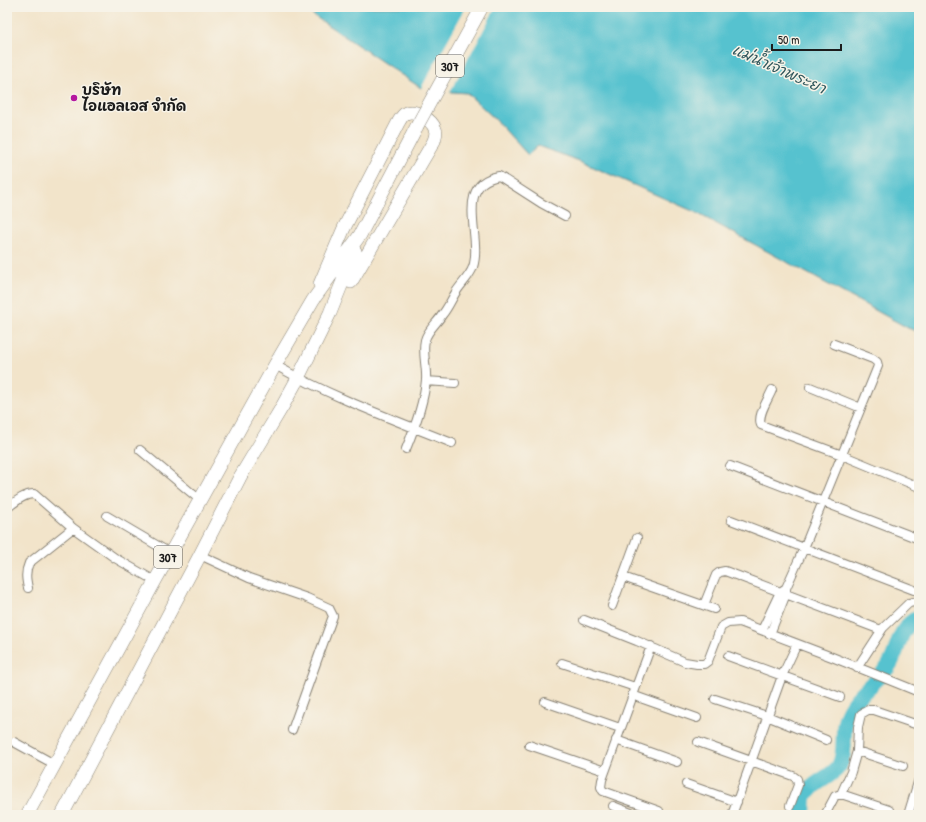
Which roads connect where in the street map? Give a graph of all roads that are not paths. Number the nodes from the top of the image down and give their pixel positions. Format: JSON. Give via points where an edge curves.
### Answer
{"nodes":[{"id":1,"x":482,"y":7,"type":"edge"},
{"id":2,"x":565,"y":216,"type":"dead end"},
{"id":3,"x":360,"y":235,"type":"junction"},
{"id":4,"x":313,"y":300,"type":"junction"},
{"id":5,"x":330,"y":313,"type":"junction"},
{"id":6,"x":834,"y":344,"type":"dead end"},
{"id":7,"x":275,"y":365,"type":"junction"},
{"id":8,"x":298,"y":378,"type":"junction"},
{"id":9,"x":426,"y":381,"type":"junction"},
{"id":10,"x":455,"y":383,"type":"dead end"},
{"id":11,"x":810,"y":387,"type":"dead end"},
{"id":12,"x":772,"y":390,"type":"dead end"},
{"id":13,"x":861,"y":408,"type":"junction"},
{"id":14,"x":414,"y":428,"type":"junction"},
{"id":15,"x":452,"y":443,"type":"dead end"},
{"id":16,"x":406,"y":449,"type":"dead end"},
{"id":17,"x":140,"y":450,"type":"dead end"},
{"id":18,"x":842,"y":455,"type":"junction"},
{"id":19,"x":730,"y":466,"type":"dead end"},
{"id":20,"x":919,"y":487,"type":"edge"},
{"id":21,"x":200,"y":500,"type":"junction"},
{"id":22,"x":823,"y":501,"type":"junction"},
{"id":23,"x":7,"y":508,"type":"edge"},
{"id":24,"x":107,"y":516,"type":"dead end"},
{"id":25,"x":731,"y":520,"type":"dead end"},
{"id":26,"x":73,"y":528,"type":"junction"},
{"id":27,"x":637,"y":538,"type":"dead end"},
{"id":28,"x":919,"y":539,"type":"edge"},
{"id":29,"x":804,"y":548,"type":"junction"},
{"id":30,"x":170,"y":553,"type":"junction"},
{"id":31,"x":200,"y":555,"type":"junction"},
{"id":32,"x":624,"y":577,"type":"junction"},
{"id":33,"x":155,"y":581,"type":"junction"},
{"id":34,"x":28,"y":588,"type":"dead end"},
{"id":35,"x":914,"y":590,"type":"dead end"},
{"id":36,"x":784,"y":592,"type":"junction"},
{"id":37,"x":919,"y":601,"type":"edge"},
{"id":38,"x":704,"y":605,"type":"junction"},
{"id":39,"x":612,"y":606,"type":"dead end"},
{"id":40,"x":714,"y":609,"type":"dead end"},
{"id":41,"x":584,"y":620,"type":"dead end"},
{"id":42,"x":762,"y":630,"type":"junction"},
{"id":43,"x":881,"y":630,"type":"junction"},
{"id":44,"x":770,"y":634,"type":"junction"},
{"id":45,"x":797,"y":644,"type":"junction"},
{"id":46,"x":651,"y":646,"type":"junction"},
{"id":47,"x":728,"y":656,"type":"dead end"},
{"id":48,"x":562,"y":663,"type":"dead end"},
{"id":49,"x":859,"y":669,"type":"junction"},
{"id":50,"x":782,"y":676,"type":"junction"},
{"id":51,"x":635,"y":687,"type":"junction"},
{"id":52,"x":919,"y":692,"type":"edge"},
{"id":53,"x":632,"y":695,"type":"junction"},
{"id":54,"x":840,"y":698,"type":"dead end"},
{"id":55,"x":715,"y":699,"type":"dead end"},
{"id":56,"x":544,"y":702,"type":"dead end"},
{"id":57,"x":767,"y":716,"type":"junction"},
{"id":58,"x":697,"y":718,"type":"dead end"},
{"id":59,"x":915,"y":724,"type":"dead end"},
{"id":60,"x":620,"y":728,"type":"junction"},
{"id":61,"x":292,"y":730,"type":"dead end"},
{"id":62,"x":616,"y":740,"type":"junction"},
{"id":63,"x":826,"y":740,"type":"dead end"},
{"id":64,"x":14,"y":742,"type":"dead end"},
{"id":65,"x":698,"y":742,"type":"dead end"},
{"id":66,"x":529,"y":745,"type":"dead end"},
{"id":67,"x":857,"y":751,"type":"junction"},
{"id":68,"x":752,"y":760,"type":"junction"},
{"id":69,"x":677,"y":762,"type":"dead end"},
{"id":70,"x":54,"y":764,"type":"junction"},
{"id":71,"x":903,"y":766,"type":"dead end"},
{"id":72,"x":605,"y":771,"type":"junction"},
{"id":73,"x":919,"y":779,"type":"edge"},
{"id":74,"x":686,"y":784,"type":"dead end"},
{"id":75,"x":841,"y":794,"type":"junction"},
{"id":76,"x":736,"y":802,"type":"junction"},
{"id":77,"x":613,"y":806,"type":"dead end"},
{"id":78,"x":790,"y":806,"type":"dead end"},
{"id":79,"x":889,"y":810,"type":"dead end"},
{"id":80,"x":659,"y":811,"type":"dead end"},
{"id":81,"x":27,"y":815,"type":"edge"},
{"id":82,"x":62,"y":815,"type":"edge"},
{"id":83,"x":636,"y":815,"type":"edge"},
{"id":84,"x":732,"y":815,"type":"edge"},
{"id":85,"x":825,"y":815,"type":"edge"},
{"id":86,"x":908,"y":815,"type":"edge"}],
"edges":[{"from":1,"to":3,"type":"main road","number":"307","bridge":true},
{"from":2,"to":9,"type":"street","via":[[499,176],[481,183],[474,196],[472,215],[475,258],[473,268],[425,340]]},
{"from":3,"to":4,"type":"main road","number":"307"},
{"from":3,"to":5,"type":"main road","number":"307"},
{"from":4,"to":5,"type":"main road","via":[[344,228],[398,123],[407,113],[418,113],[436,130],[434,141]]},
{"from":4,"to":7,"type":"main road","number":"307"},
{"from":5,"to":8,"type":"main road","number":"307"},
{"from":6,"to":13,"type":"street","via":[[877,362],[878,366]]},
{"from":7,"to":8,"type":"street"},
{"from":7,"to":21,"type":"main road","number":"307"},
{"from":8,"to":14,"type":"street"},
{"from":8,"to":31,"type":"main road","number":"307","via":[[240,477]]},
{"from":9,"to":10,"type":"street"},
{"from":9,"to":14,"type":"street"},
{"from":11,"to":13,"type":"street"},
{"from":12,"to":18,"type":"street","via":[[760,416],[761,425]]},
{"from":13,"to":18,"type":"street"},
{"from":14,"to":15,"type":"street"},
{"from":14,"to":16,"type":"street"},
{"from":17,"to":21,"type":"street"},
{"from":18,"to":20,"type":"street"},
{"from":18,"to":22,"type":"street"},
{"from":19,"to":22,"type":"street"},
{"from":21,"to":30,"type":"main road","number":"307"},
{"from":22,"to":28,"type":"street"},
{"from":22,"to":29,"type":"street"},
{"from":23,"to":26,"type":"street","via":[[25,496],[34,494]]},
{"from":24,"to":30,"type":"street"},
{"from":25,"to":29,"type":"street"},
{"from":26,"to":33,"type":"street","via":[[115,558]]},
{"from":26,"to":34,"type":"street","via":[[29,563],[26,569]]},
{"from":27,"to":32,"type":"street"},
{"from":29,"to":35,"type":"street"},
{"from":29,"to":36,"type":"street"},
{"from":30,"to":33,"type":"main road","number":"307"},
{"from":31,"to":61,"type":"street","via":[[249,578],[307,598],[329,608],[332,612],[333,616]]},
{"from":31,"to":82,"type":"main road","number":"307"},
{"from":32,"to":38,"type":"street"},
{"from":32,"to":39,"type":"street"},
{"from":33,"to":70,"type":"main road","number":"307"},
{"from":36,"to":38,"type":"street","via":[[725,571],[716,576]]},
{"from":36,"to":42,"type":"street"},
{"from":36,"to":43,"type":"street"},
{"from":36,"to":44,"type":"street"},
{"from":37,"to":43,"type":"street","via":[[909,603]]},
{"from":38,"to":40,"type":"street"},
{"from":41,"to":46,"type":"street"},
{"from":42,"to":44,"type":"street"},
{"from":42,"to":46,"type":"street","via":[[740,622],[728,623],[721,627],[711,656],[704,664],[685,662]]},
{"from":43,"to":49,"type":"street"},
{"from":44,"to":45,"type":"street"},
{"from":45,"to":49,"type":"street"},
{"from":45,"to":50,"type":"street"},
{"from":46,"to":51,"type":"street"},
{"from":47,"to":50,"type":"street"},
{"from":48,"to":51,"type":"street"},
{"from":49,"to":52,"type":"street"},
{"from":50,"to":54,"type":"street"},
{"from":50,"to":57,"type":"street"},
{"from":51,"to":53,"type":"street"},
{"from":53,"to":58,"type":"street"},
{"from":53,"to":60,"type":"street"},
{"from":55,"to":57,"type":"street"},
{"from":56,"to":60,"type":"street"},
{"from":57,"to":63,"type":"street"},
{"from":57,"to":68,"type":"street"},
{"from":59,"to":67,"type":"street","via":[[868,710],[861,714]]},
{"from":60,"to":62,"type":"street"},
{"from":62,"to":69,"type":"street"},
{"from":62,"to":72,"type":"street"},
{"from":64,"to":70,"type":"street"},
{"from":65,"to":68,"type":"street"},
{"from":66,"to":72,"type":"street"},
{"from":67,"to":71,"type":"street"},
{"from":67,"to":75,"type":"street"},
{"from":68,"to":76,"type":"street"},
{"from":68,"to":78,"type":"street","via":[[797,779],[798,784]]},
{"from":70,"to":81,"type":"main road","number":"307"},
{"from":72,"to":80,"type":"street","via":[[601,787],[604,791]]},
{"from":73,"to":86,"type":"street"},
{"from":74,"to":76,"type":"street"},
{"from":75,"to":79,"type":"street"},
{"from":75,"to":85,"type":"street","via":[[835,796]]},
{"from":76,"to":84,"type":"street"},
{"from":77,"to":83,"type":"street"}]}
